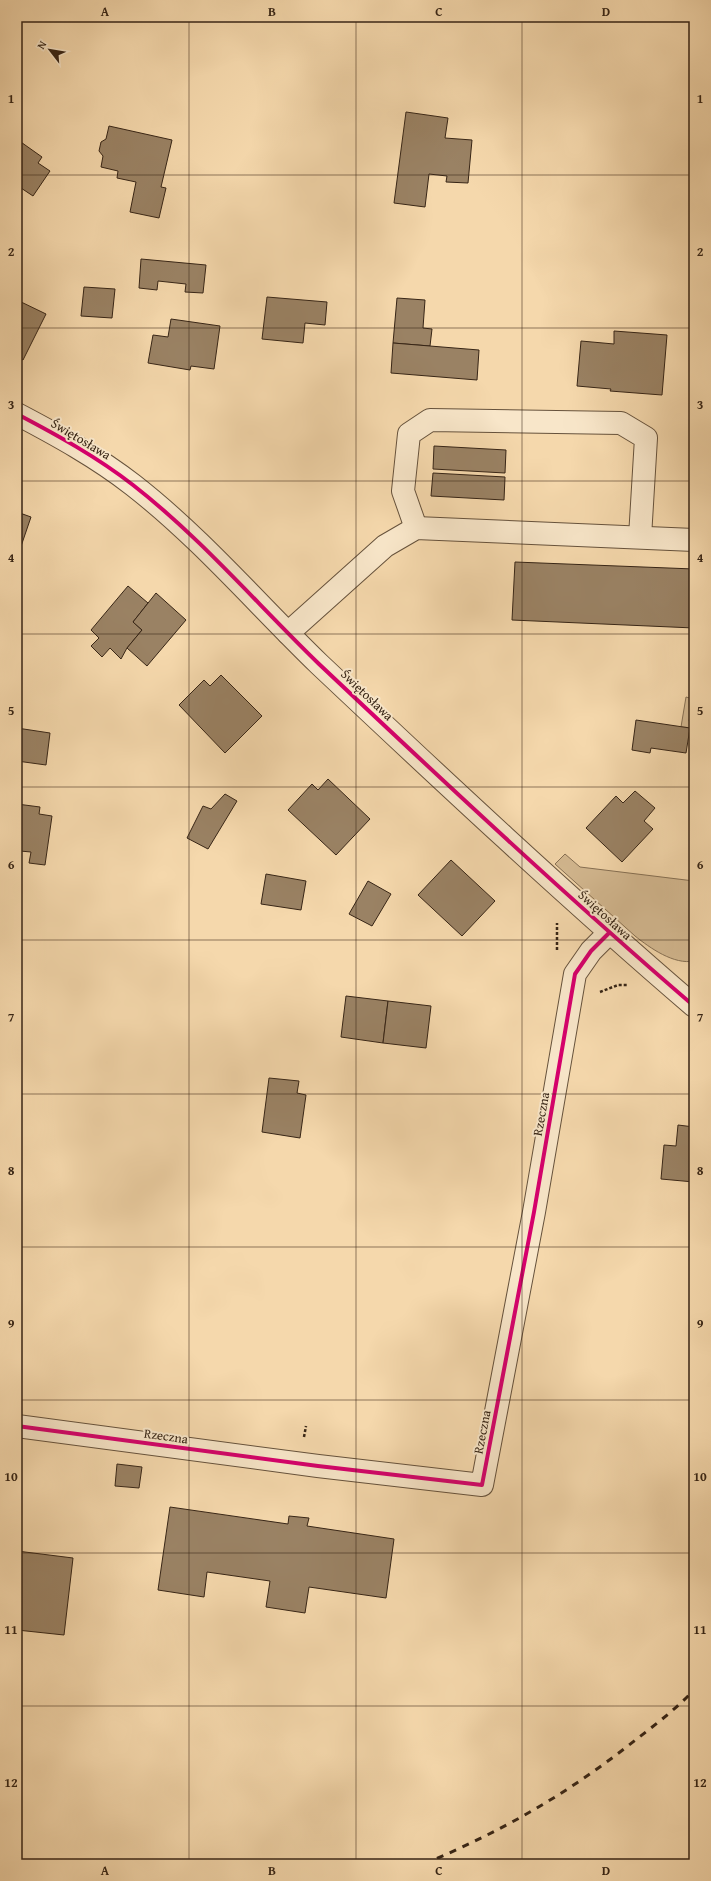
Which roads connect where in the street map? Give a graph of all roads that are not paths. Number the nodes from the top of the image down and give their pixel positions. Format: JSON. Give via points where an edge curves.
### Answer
{"nodes":[{"id":1,"x":17,"y":414,"type":"edge"},
{"id":2,"x":416,"y":528,"type":"junction"},
{"id":3,"x":640,"y":537,"type":"junction"},
{"id":4,"x":694,"y":540,"type":"edge"},
{"id":5,"x":288,"y":633,"type":"junction"},
{"id":6,"x":609,"y":932,"type":"junction"},
{"id":7,"x":694,"y":1005,"type":"edge"},
{"id":8,"x":17,"y":1426,"type":"edge"}],
"edges":[{"from":1,"to":5,"type":"street","name":"Świętosława","via":[[84,451],[133,485],[200,543]]},
{"from":2,"to":3,"type":"street"},
{"from":2,"to":3,"type":"street","via":[[403,491],[408,434],[430,420],[621,424],[646,438]]},
{"from":2,"to":5,"type":"street","via":[[385,546]]},
{"from":3,"to":4,"type":"street"},
{"from":5,"to":6,"type":"street","name":"Świętosława","via":[[415,755]]},
{"from":6,"to":7,"type":"street","name":"Świętosława"},
{"from":6,"to":8,"type":"street","name":"Rzeczna","via":[[591,951],[575,974],[534,1212],[482,1485]]}]}
